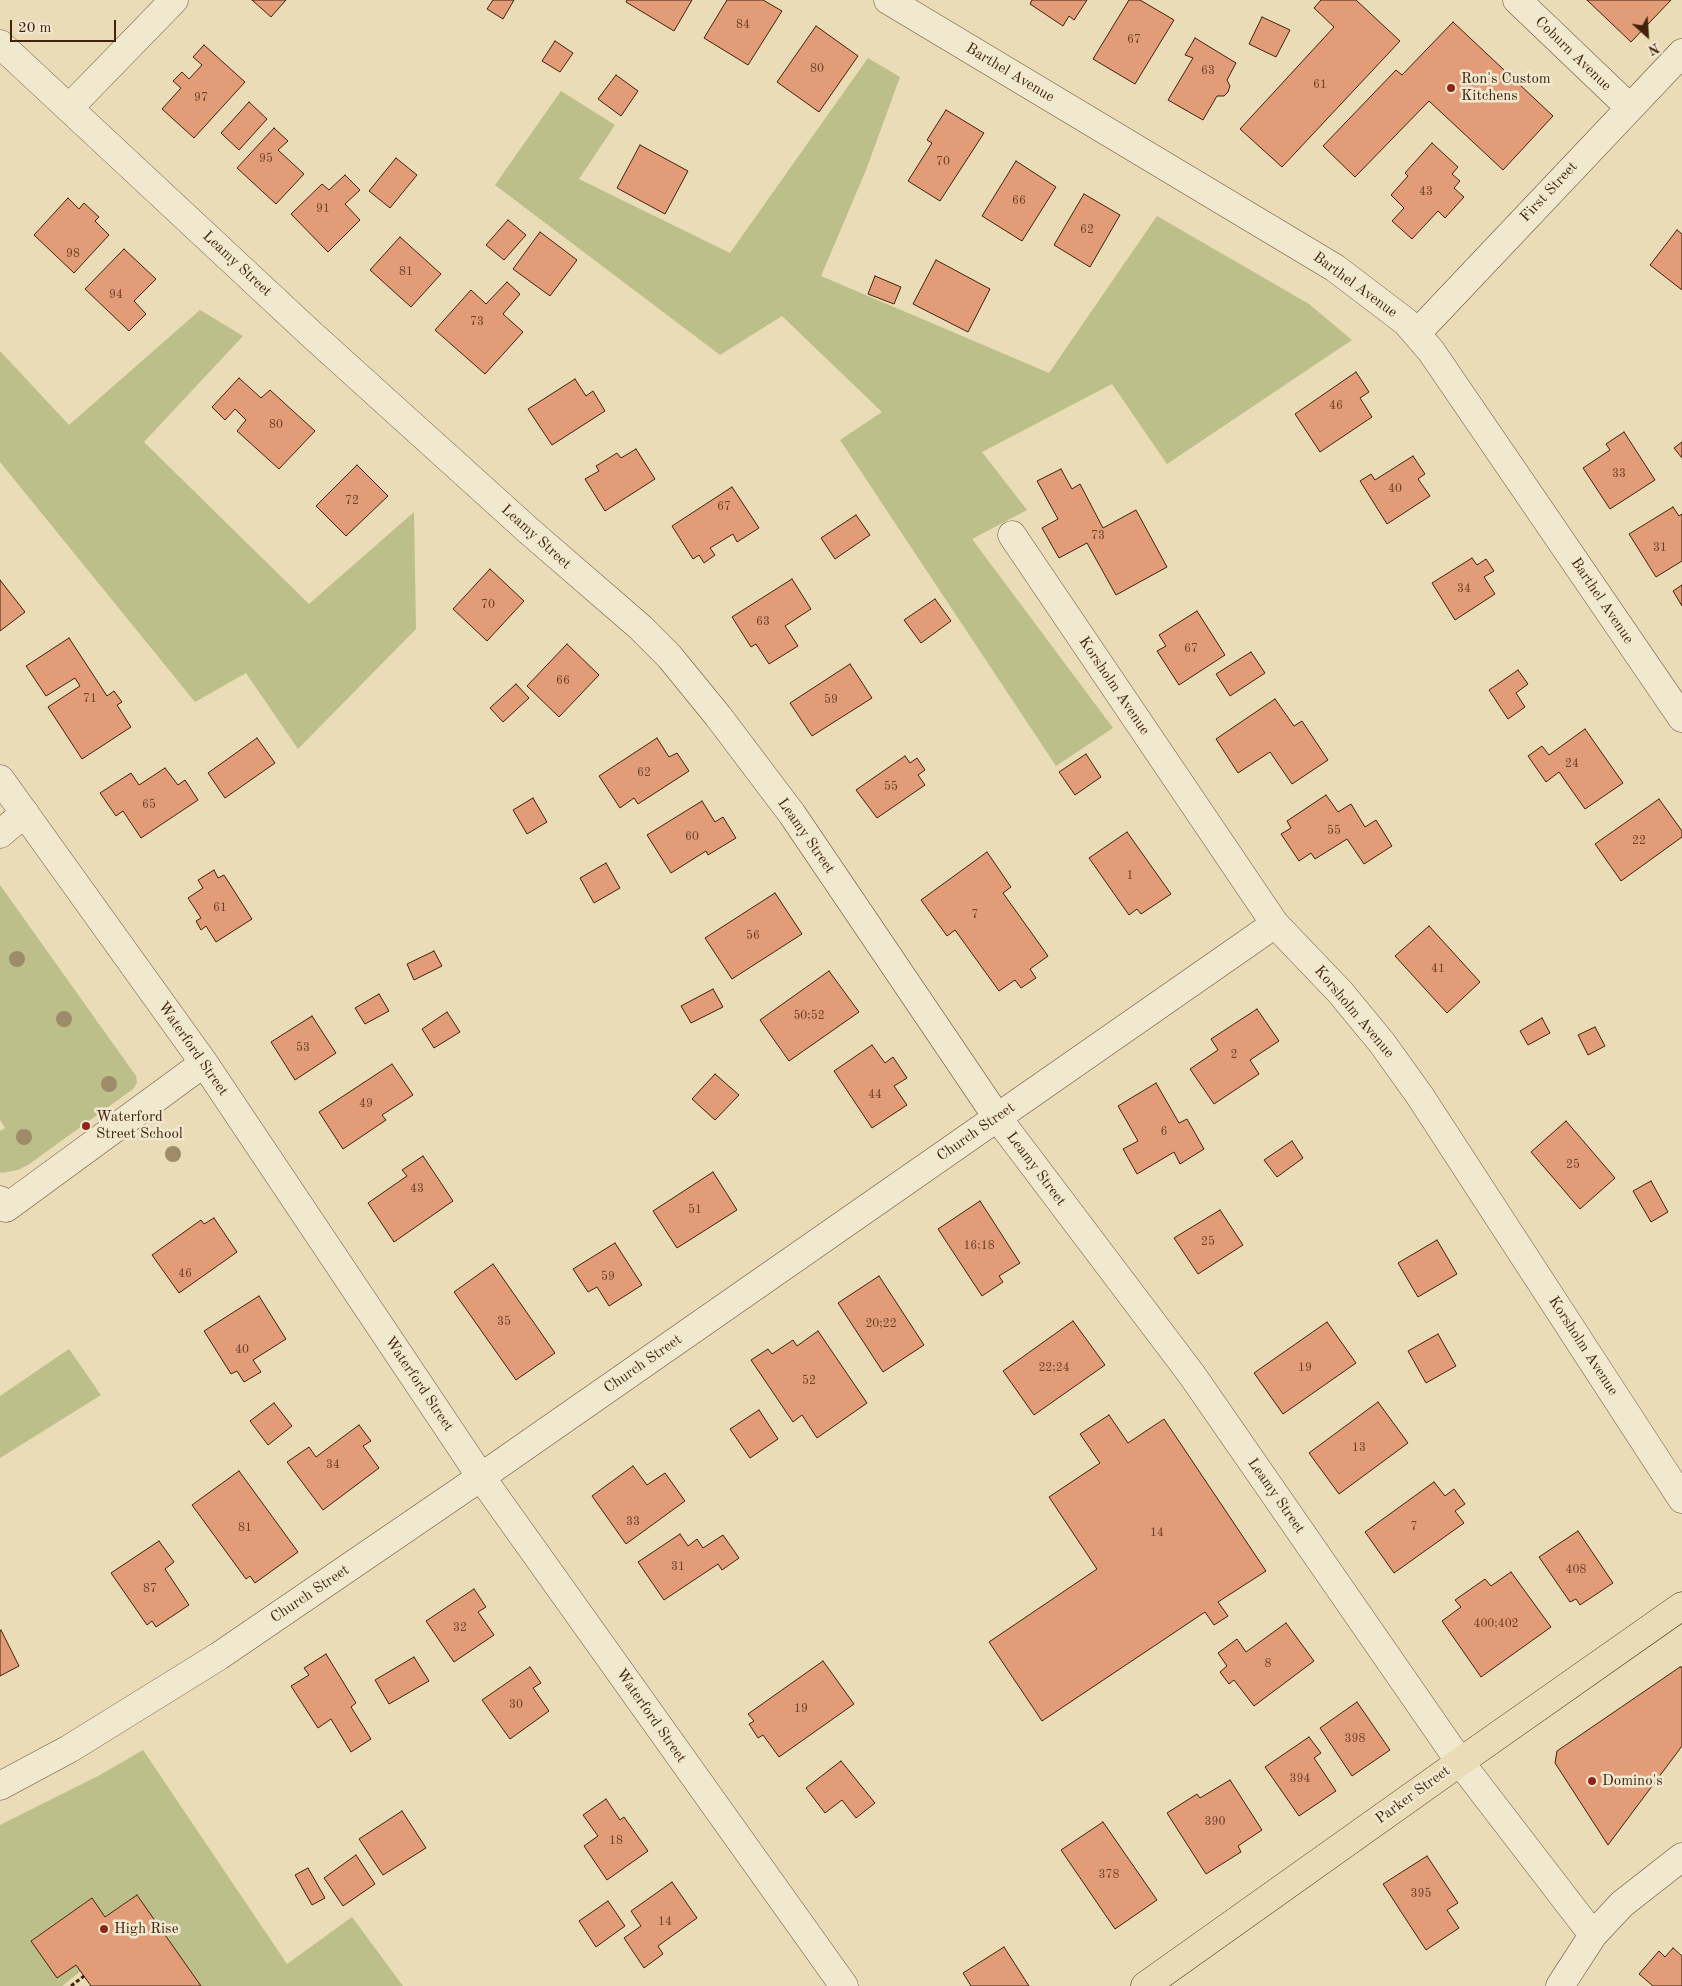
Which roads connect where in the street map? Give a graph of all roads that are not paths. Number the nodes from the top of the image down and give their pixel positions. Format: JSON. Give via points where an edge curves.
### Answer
{"nodes":[{"id":1,"x":174,"y":0,"type":"edge"},
{"id":2,"x":888,"y":0,"type":"edge"},
{"id":3,"x":1526,"y":3,"type":"edge"},
{"id":4,"x":0,"y":44,"type":"edge"},
{"id":5,"x":1682,"y":53,"type":"edge"},
{"id":6,"x":1629,"y":107,"type":"junction"},
{"id":7,"x":69,"y":108,"type":"junction"},
{"id":8,"x":1417,"y":333,"type":"junction"},
{"id":9,"x":1012,"y":535,"type":"dead end"},
{"id":10,"x":1682,"y":718,"type":"edge"},
{"id":11,"x":0,"y":779,"type":"edge"},
{"id":12,"x":25,"y":813,"type":"junction"},
{"id":13,"x":0,"y":834,"type":"edge"},
{"id":14,"x":1275,"y":924,"type":"junction"},
{"id":15,"x":204,"y":1063,"type":"junction"},
{"id":16,"x":997,"y":1117,"type":"junction"},
{"id":17,"x":0,"y":1200,"type":"edge"},
{"id":18,"x":481,"y":1477,"type":"junction"},
{"id":19,"x":1682,"y":1499,"type":"edge"},
{"id":20,"x":1682,"y":1606,"type":"edge"},
{"id":21,"x":1460,"y":1762,"type":"junction"},
{"id":22,"x":0,"y":1786,"type":"edge"},
{"id":23,"x":1682,"y":1857,"type":"edge"},
{"id":24,"x":1594,"y":1935,"type":"junction"},
{"id":25,"x":844,"y":1986,"type":"edge"},
{"id":26,"x":1146,"y":1986,"type":"edge"},
{"id":27,"x":1560,"y":1986,"type":"edge"}],
"edges":[{"from":1,"to":7,"type":"street"},
{"from":2,"to":8,"type":"street","name":"Barthel Avenue","via":[[1336,268]]},
{"from":3,"to":6,"type":"street","name":"Coburn Avenue"},
{"from":4,"to":7,"type":"street","name":"Leamy Street"},
{"from":5,"to":6,"type":"street","name":"First Street"},
{"from":6,"to":8,"type":"street","name":"First Street"},
{"from":7,"to":16,"type":"street","name":"Leamy Street","via":[[325,346],[669,656],[792,814]]},
{"from":8,"to":10,"type":"street","name":"Barthel Avenue"},
{"from":9,"to":14,"type":"street","name":"Korsholm Avenue"},
{"from":11,"to":12,"type":"street","name":"Waterford Street"},
{"from":12,"to":13,"type":"street"},
{"from":12,"to":15,"type":"street","name":"Waterford Street"},
{"from":14,"to":16,"type":"street","name":"Church Street"},
{"from":14,"to":19,"type":"street","name":"Korsholm Avenue","via":[[1340,992],[1420,1096]]},
{"from":15,"to":17,"type":"street","via":[[6,1208]]},
{"from":15,"to":18,"type":"street","name":"Waterford Street"},
{"from":16,"to":18,"type":"street","name":"Church Street"},
{"from":16,"to":21,"type":"street","name":"Leamy Street","via":[[1192,1375]]},
{"from":18,"to":22,"type":"street","name":"Church Street","via":[[219,1656],[69,1749]]},
{"from":18,"to":25,"type":"street","name":"Waterford Street"},
{"from":20,"to":21,"type":"main road","name":"Parker Street"},
{"from":21,"to":24,"type":"street","name":"Leamy Street"},
{"from":21,"to":26,"type":"main road","name":"Parker Street"},
{"from":23,"to":24,"type":"street","via":[[1622,1904]]},
{"from":24,"to":27,"type":"street"}]}
